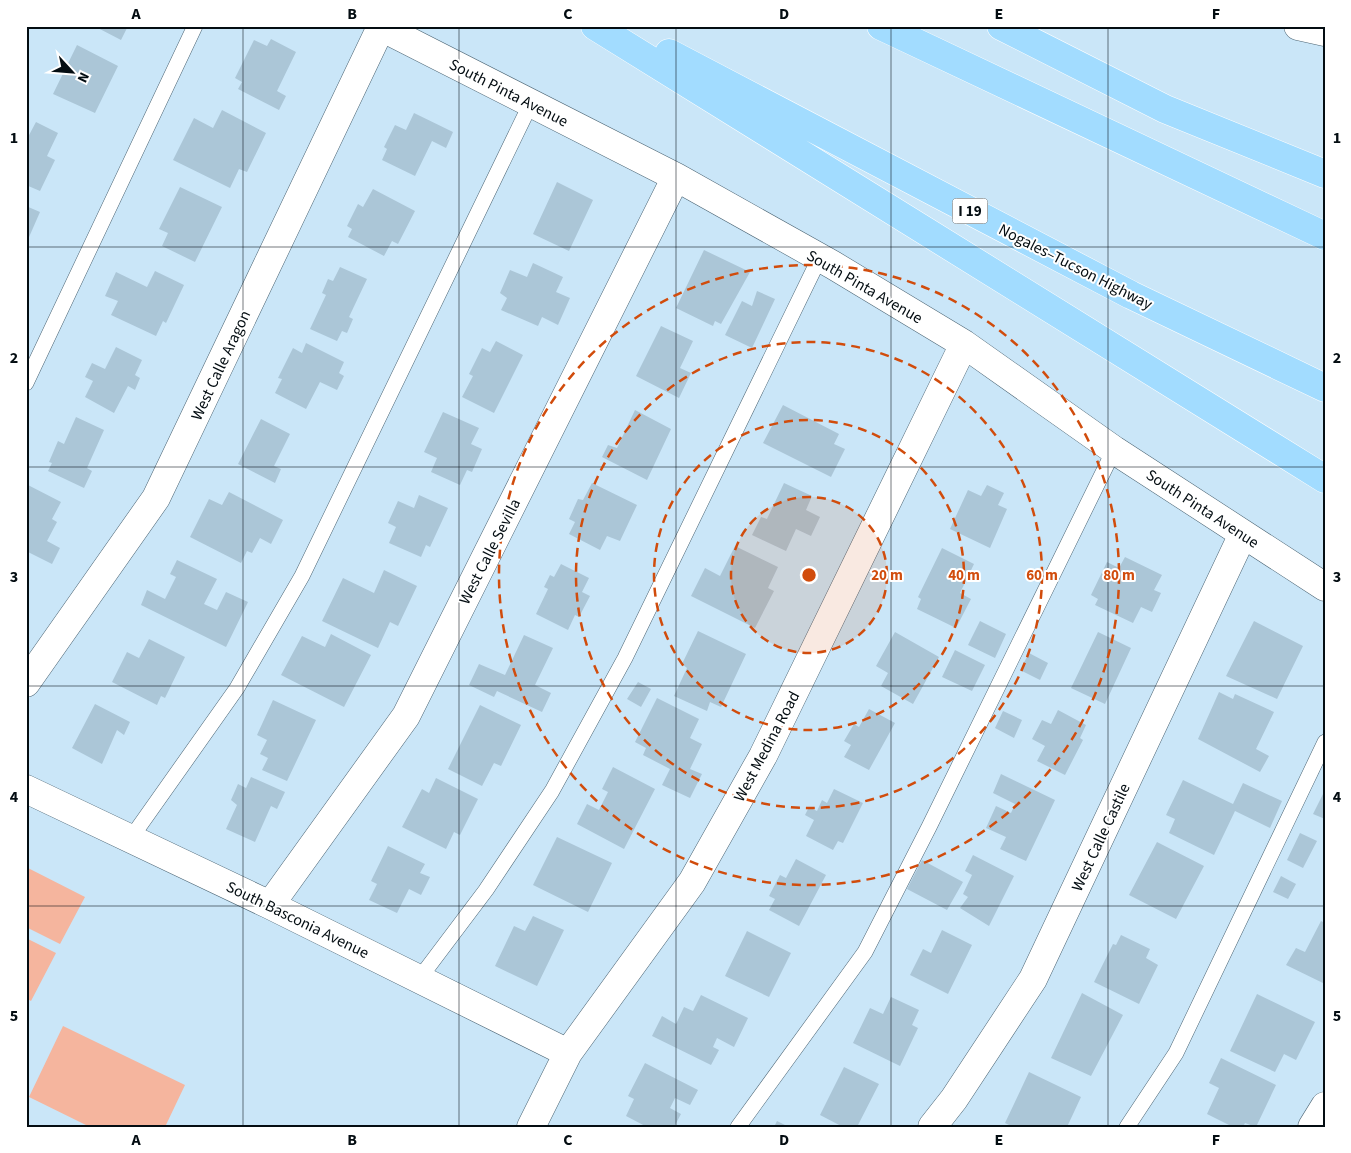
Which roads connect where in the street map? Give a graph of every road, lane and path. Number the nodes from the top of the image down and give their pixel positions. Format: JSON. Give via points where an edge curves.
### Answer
{"nodes":[{"id":1,"x":195,"y":26,"type":"edge"},
{"id":2,"x":595,"y":26,"type":"edge"},
{"id":3,"x":619,"y":26,"type":"edge"},
{"id":4,"x":881,"y":26,"type":"edge"},
{"id":5,"x":1001,"y":26,"type":"edge"},
{"id":6,"x":380,"y":27,"type":"edge"},
{"id":7,"x":531,"y":102,"type":"junction"},
{"id":8,"x":1325,"y":174,"type":"edge"},
{"id":9,"x":676,"y":177,"type":"junction"},
{"id":10,"x":1325,"y":236,"type":"edge"},
{"id":11,"x":819,"y":259,"type":"junction"},
{"id":12,"x":964,"y":344,"type":"junction"},
{"id":13,"x":26,"y":383,"type":"edge"},
{"id":14,"x":1325,"y":388,"type":"edge"},
{"id":15,"x":1114,"y":450,"type":"junction"},
{"id":16,"x":1325,"y":479,"type":"edge"},
{"id":17,"x":1243,"y":534,"type":"junction"},
{"id":18,"x":1325,"y":587,"type":"edge"},
{"id":19,"x":26,"y":683,"type":"edge"},
{"id":20,"x":1325,"y":742,"type":"edge"},
{"id":21,"x":26,"y":789,"type":"edge"},
{"id":22,"x":131,"y":838,"type":"junction"},
{"id":23,"x":270,"y":905,"type":"junction"},
{"id":24,"x":419,"y":979,"type":"junction"},
{"id":25,"x":568,"y":1053,"type":"junction"},
{"id":26,"x":1325,"y":1106,"type":"edge"},
{"id":27,"x":531,"y":1127,"type":"edge"},
{"id":28,"x":738,"y":1127,"type":"edge"},
{"id":29,"x":932,"y":1127,"type":"edge"},
{"id":30,"x":1127,"y":1127,"type":"edge"},
{"id":31,"x":1312,"y":1127,"type":"edge"}],
"edges":[{"from":1,"to":13,"type":"lane"},
{"from":2,"to":16,"type":"highway"},
{"from":3,"to":14,"type":"highway","name":"Nogales–Tucson Highway","number":"I 19","via":[[1131,295]]},
{"from":4,"to":10,"type":"highway"},
{"from":5,"to":8,"type":"highway","via":[[1165,109]]},
{"from":6,"to":7,"type":"street","name":"South Pinta Avenue"},
{"from":6,"to":19,"type":"street","name":"West Calle Aragon","via":[[156,498]]},
{"from":7,"to":9,"type":"street","name":"South Pinta Avenue"},
{"from":7,"to":22,"type":"lane","via":[[302,576],[237,688]]},
{"from":9,"to":11,"type":"street","name":"South Pinta Avenue"},
{"from":9,"to":23,"type":"street","name":"West Calle Sevilla","via":[[406,716]]},
{"from":11,"to":12,"type":"street","name":"South Pinta Avenue"},
{"from":11,"to":24,"type":"lane","via":[[625,658],[565,766],[486,890]]},
{"from":12,"to":15,"type":"street","name":"South Pinta Avenue"},
{"from":12,"to":25,"type":"street","name":"West Medina Road","via":[[763,756],[692,882]]},
{"from":15,"to":17,"type":"street","name":"South Pinta Avenue"},
{"from":15,"to":28,"type":"lane","via":[[865,952]]},
{"from":17,"to":18,"type":"street","name":"South Pinta Avenue"},
{"from":17,"to":29,"type":"street","name":"West Calle Castile","via":[[1033,979]]},
{"from":20,"to":30,"type":"lane","via":[[1176,1052]]},
{"from":21,"to":22,"type":"street","name":"South Basconia Avenue"},
{"from":22,"to":23,"type":"street","name":"South Basconia Avenue"},
{"from":23,"to":24,"type":"street","name":"South Basconia Avenue"},
{"from":24,"to":25,"type":"street","name":"South Basconia Avenue"},
{"from":25,"to":27,"type":"street","name":"West Medina Road"},
{"from":26,"to":31,"type":"street"}]}
